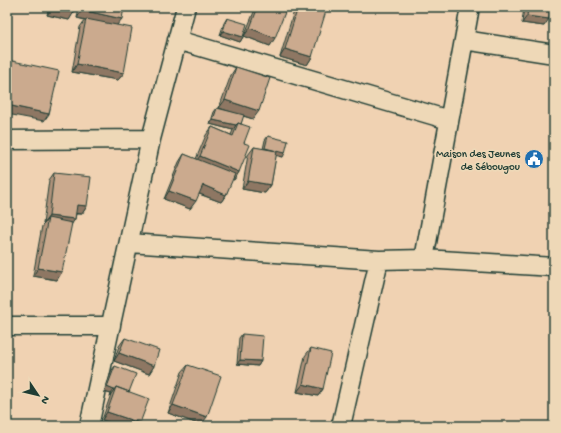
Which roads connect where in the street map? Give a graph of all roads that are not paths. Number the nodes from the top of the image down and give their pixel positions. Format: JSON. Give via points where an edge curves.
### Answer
{"nodes":[{"id":1,"x":186,"y":7,"type":"edge"},
{"id":2,"x":470,"y":7,"type":"edge"},
{"id":3,"x":177,"y":40,"type":"junction"},
{"id":4,"x":464,"y":40,"type":"junction"},
{"id":5,"x":554,"y":54,"type":"edge"},
{"id":6,"x":449,"y":120,"type":"junction"},
{"id":7,"x":151,"y":139,"type":"junction"},
{"id":8,"x":7,"y":140,"type":"edge"},
{"id":9,"x":128,"y":243,"type":"junction"},
{"id":10,"x":424,"y":259,"type":"junction"},
{"id":11,"x":379,"y":260,"type":"junction"},
{"id":12,"x":554,"y":267,"type":"edge"},
{"id":13,"x":7,"y":326,"type":"edge"},
{"id":14,"x":111,"y":326,"type":"junction"},
{"id":15,"x":89,"y":426,"type":"edge"},
{"id":16,"x":341,"y":426,"type":"edge"}],
"edges":[{"from":1,"to":3,"type":"street"},
{"from":2,"to":4,"type":"street"},
{"from":3,"to":6,"type":"street"},
{"from":3,"to":7,"type":"street"},
{"from":4,"to":5,"type":"street"},
{"from":4,"to":6,"type":"street"},
{"from":6,"to":10,"type":"street"},
{"from":7,"to":8,"type":"street"},
{"from":7,"to":9,"type":"street"},
{"from":9,"to":11,"type":"street"},
{"from":9,"to":14,"type":"street"},
{"from":10,"to":11,"type":"street"},
{"from":10,"to":12,"type":"street"},
{"from":11,"to":16,"type":"street"},
{"from":13,"to":14,"type":"street"},
{"from":14,"to":15,"type":"street"}]}
